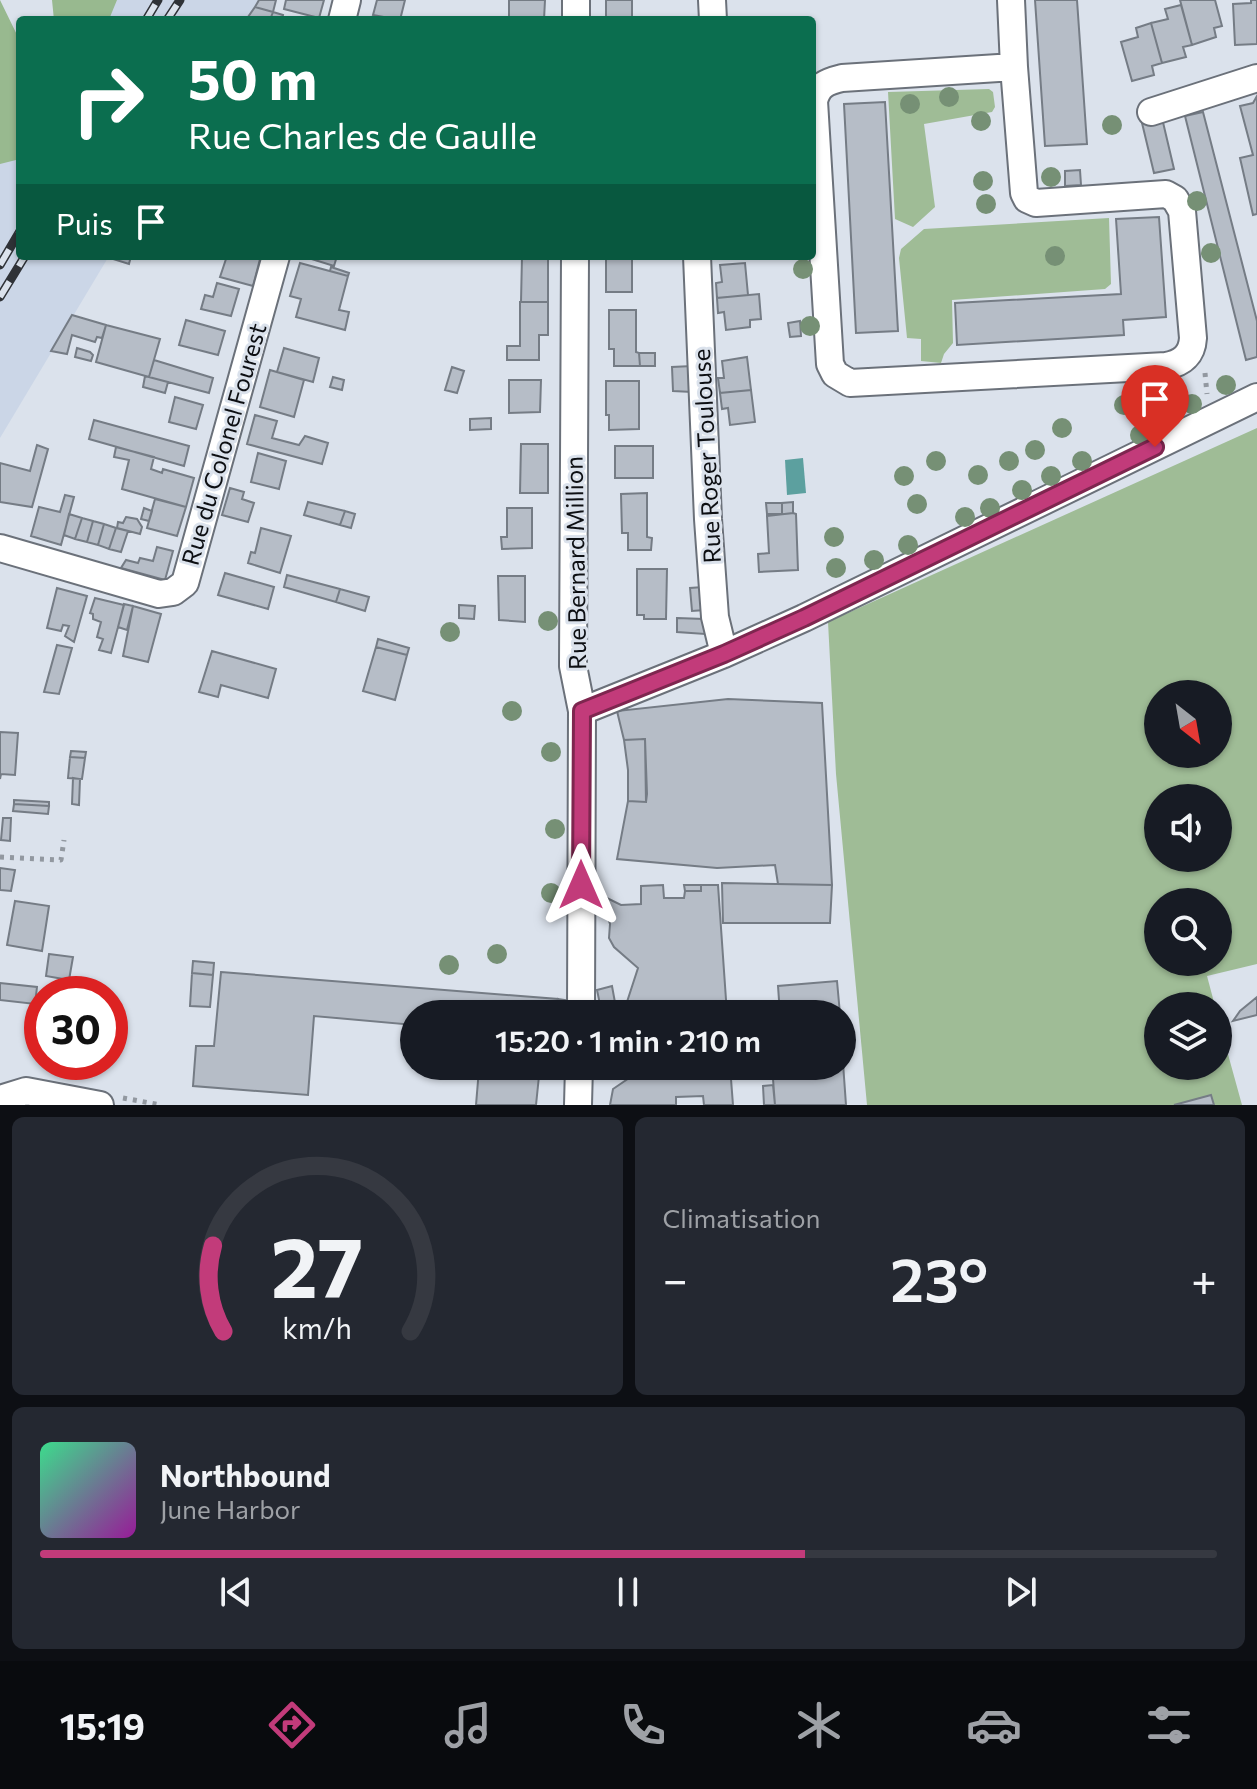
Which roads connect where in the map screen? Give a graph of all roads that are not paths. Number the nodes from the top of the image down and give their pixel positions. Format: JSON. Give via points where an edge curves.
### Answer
{"nodes":[{"id":1,"x":1011,"y":0,"type":"edge"},
{"id":2,"x":1014,"y":67,"type":"junction"},
{"id":3,"x":1257,"y":78,"type":"edge"},
{"id":4,"x":816,"y":94,"type":"edge"},
{"id":5,"x":1151,"y":112,"type":"dead end"},
{"id":6,"x":816,"y":134,"type":"edge"},
{"id":7,"x":275,"y":260,"type":"edge"},
{"id":8,"x":575,"y":260,"type":"edge"},
{"id":9,"x":697,"y":260,"type":"edge"},
{"id":10,"x":1257,"y":397,"type":"edge"},
{"id":11,"x":0,"y":548,"type":"edge"},
{"id":12,"x":724,"y":654,"type":"junction"},
{"id":13,"x":582,"y":711,"type":"junction"},
{"id":14,"x":581,"y":1000,"type":"edge"},
{"id":15,"x":579,"y":1080,"type":"edge"},
{"id":16,"x":0,"y":1099,"type":"edge"},
{"id":17,"x":100,"y":1105,"type":"edge"},
{"id":18,"x":578,"y":1105,"type":"edge"}],
"edges":[{"from":1,"to":2,"type":"street"},
{"from":2,"to":4,"type":"street","via":[[842,78],[829,81]]},
{"from":2,"to":6,"type":"street","via":[[1027,199],[1048,204],[1166,194],[1182,211],[1193,338],[1189,354],[1180,361],[1166,366],[850,383],[842,379],[830,364]]},
{"from":3,"to":5,"type":"street"},
{"from":7,"to":11,"type":"street","name":"Rue du Colonel Fourest","via":[[185,583],[159,594]]},
{"from":8,"to":13,"type":"street","name":"Rue Bernard Million","via":[[573,666]]},
{"from":9,"to":12,"type":"street","name":"Rue Roger Toulouse","via":[[708,519],[715,617]]},
{"from":10,"to":12,"type":"street"},
{"from":12,"to":13,"type":"street"},
{"from":13,"to":14,"type":"street","name":"Rue Bernard Million"},
{"from":15,"to":18,"type":"street"},
{"from":16,"to":17,"type":"street","via":[[26,1091]]}]}
